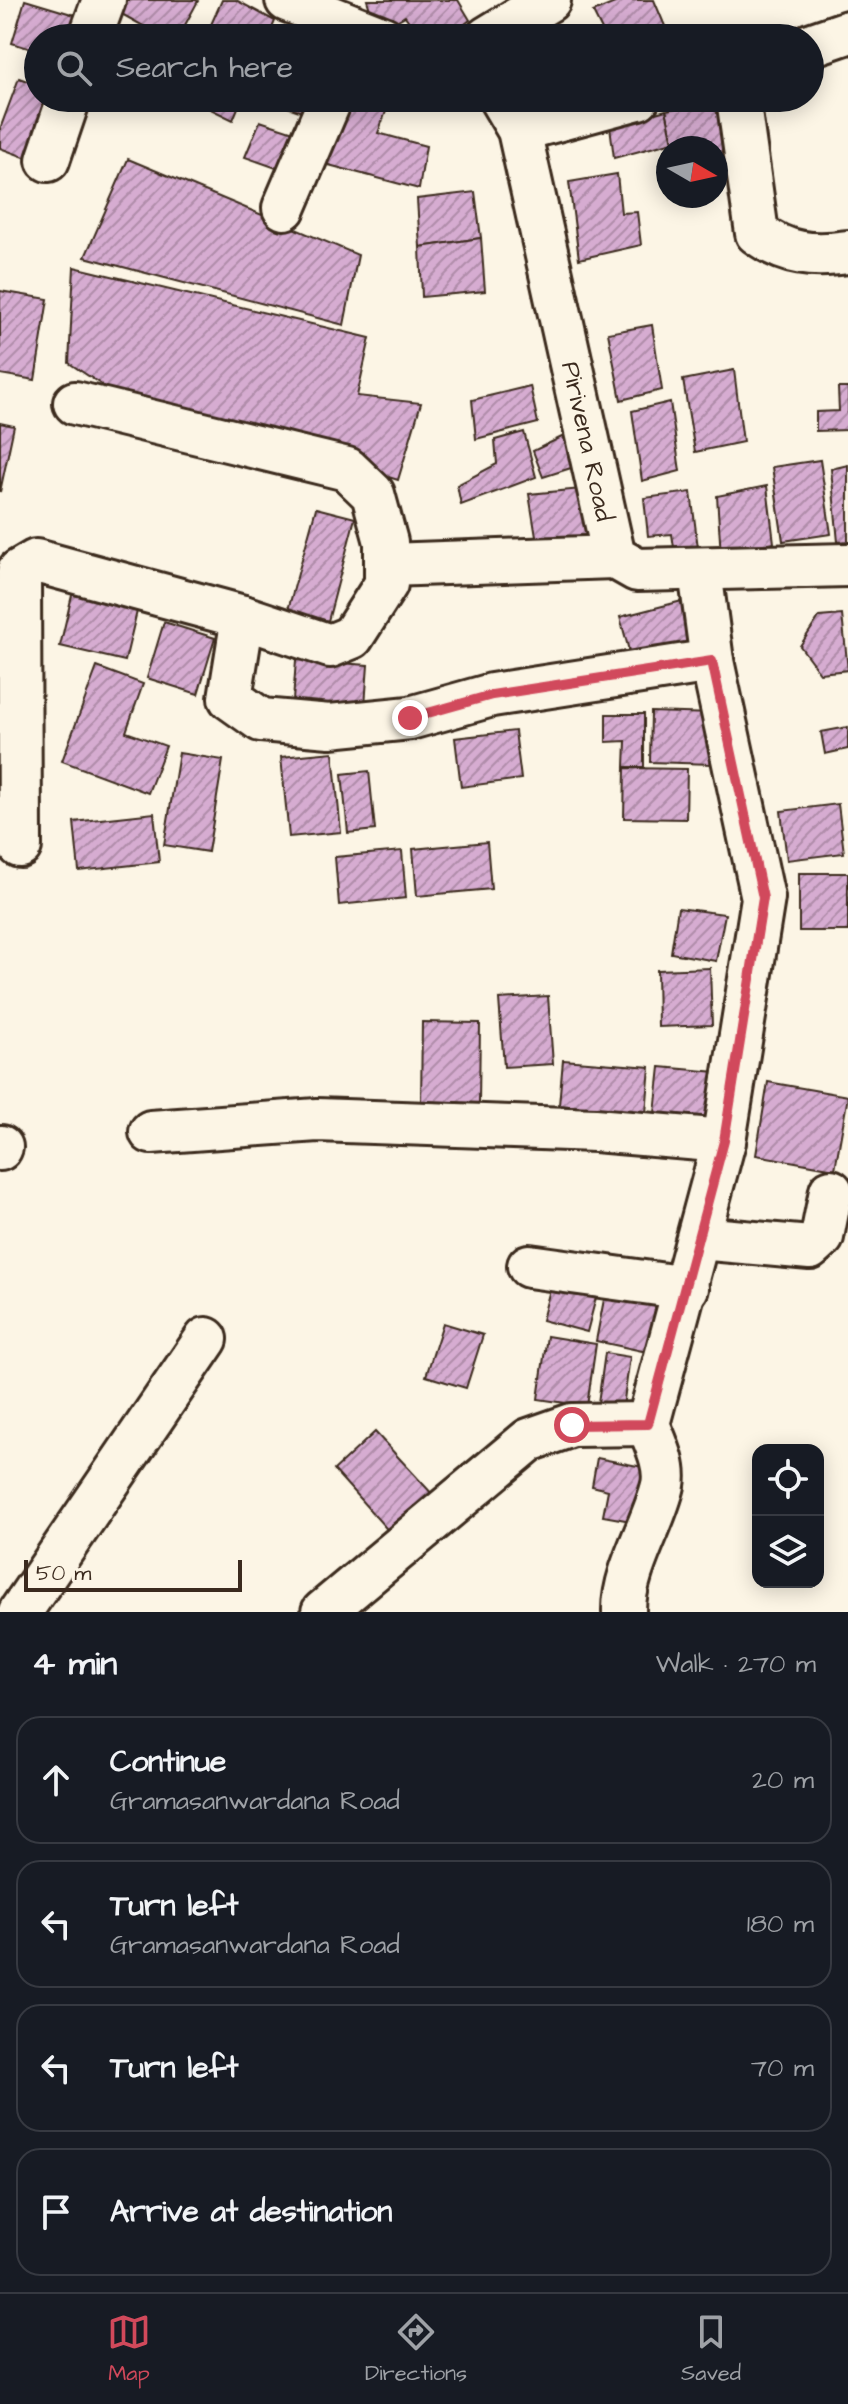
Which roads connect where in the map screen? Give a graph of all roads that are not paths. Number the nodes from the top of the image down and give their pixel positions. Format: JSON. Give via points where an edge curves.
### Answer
{"nodes":[{"id":1,"x":104,"y":0,"type":"edge"},
{"id":2,"x":287,"y":0,"type":"edge"},
{"id":3,"x":549,"y":0,"type":"edge"},
{"id":4,"x":95,"y":24,"type":"edge"},
{"id":5,"x":342,"y":24,"type":"edge"},
{"id":6,"x":510,"y":24,"type":"edge"},
{"id":7,"x":848,"y":32,"type":"edge"},
{"id":8,"x":824,"y":40,"type":"edge"},
{"id":9,"x":64,"y":112,"type":"edge"},
{"id":10,"x":325,"y":112,"type":"edge"},
{"id":11,"x":740,"y":112,"type":"edge"},
{"id":12,"x":510,"y":114,"type":"edge"},
{"id":13,"x":48,"y":160,"type":"dead end"},
{"id":14,"x":284,"y":208,"type":"dead end"},
{"id":15,"x":848,"y":252,"type":"edge"},
{"id":16,"x":75,"y":403,"type":"dead end"},
{"id":17,"x":614,"y":557,"type":"junction"},
{"id":18,"x":388,"y":565,"type":"junction"},
{"id":19,"x":848,"y":565,"type":"edge"},
{"id":20,"x":700,"y":571,"type":"junction"},
{"id":21,"x":243,"y":617,"type":"junction"},
{"id":22,"x":712,"y":661,"type":"junction"},
{"id":23,"x":20,"y":846,"type":"dead end"},
{"id":24,"x":151,"y":1132,"type":"dead end"},
{"id":25,"x":724,"y":1141,"type":"junction"},
{"id":26,"x":831,"y":1191,"type":"dead end"},
{"id":27,"x":699,"y":1238,"type":"junction"},
{"id":28,"x":529,"y":1266,"type":"dead end"},
{"id":29,"x":687,"y":1288,"type":"junction"},
{"id":30,"x":206,"y":1339,"type":"dead end"},
{"id":31,"x":648,"y":1424,"type":"junction"},
{"id":32,"x":20,"y":1612,"type":"edge"},
{"id":33,"x":323,"y":1612,"type":"edge"},
{"id":34,"x":624,"y":1612,"type":"edge"}],
"edges":[{"from":1,"to":4,"type":"street"},
{"from":2,"to":5,"type":"street"},
{"from":3,"to":6,"type":"street"},
{"from":7,"to":8,"type":"street"},
{"from":9,"to":13,"type":"street"},
{"from":10,"to":14,"type":"street"},
{"from":11,"to":15,"type":"street","via":[[757,233],[775,246],[815,256]]},
{"from":12,"to":17,"type":"street","name":"Pirivena Road"},
{"from":16,"to":18,"type":"street","via":[[347,469],[373,494]]},
{"from":17,"to":18,"type":"street"},
{"from":17,"to":20,"type":"street","name":"Pirivena Road","via":[[637,570]]},
{"from":18,"to":21,"type":"street","via":[[386,584],[352,637],[330,646]]},
{"from":19,"to":20,"type":"street","name":"Pirivena Road"},
{"from":20,"to":22,"type":"street"},
{"from":21,"to":22,"type":"street","via":[[230,698],[261,720],[330,726],[410,718],[492,695]]},
{"from":21,"to":23,"type":"street","via":[[36,561],[19,571]]},
{"from":22,"to":25,"type":"street","via":[[763,898]]},
{"from":24,"to":25,"type":"street","via":[[317,1120],[595,1130]]},
{"from":25,"to":27,"type":"street"},
{"from":26,"to":27,"type":"street","via":[[822,1237],[810,1248]]},
{"from":27,"to":29,"type":"street"},
{"from":28,"to":29,"type":"street"},
{"from":29,"to":31,"type":"street"},
{"from":30,"to":32,"type":"street"},
{"from":31,"to":33,"type":"street","via":[[572,1425],[529,1440]]},
{"from":31,"to":34,"type":"street","via":[[661,1457],[663,1483]]}]}
